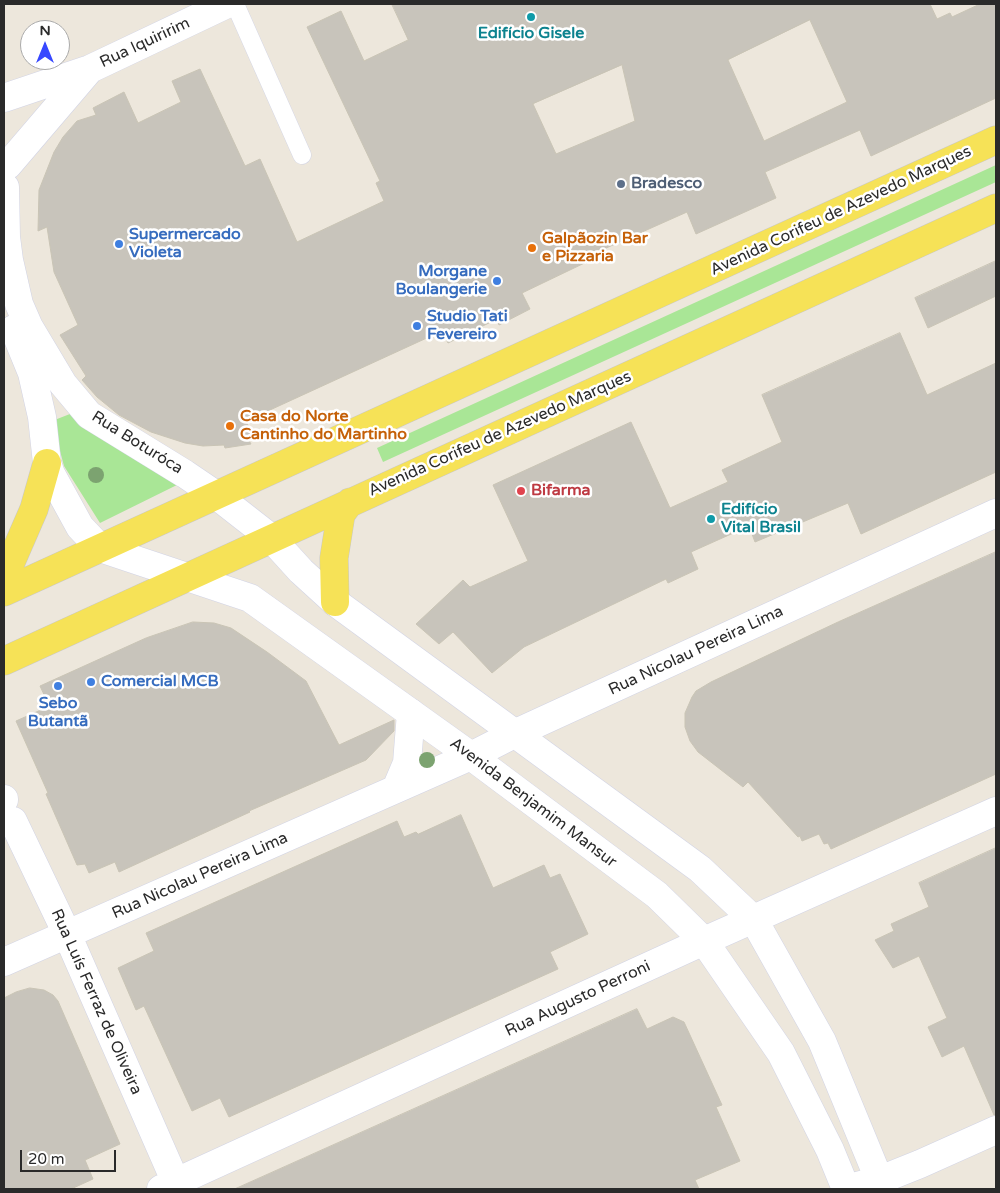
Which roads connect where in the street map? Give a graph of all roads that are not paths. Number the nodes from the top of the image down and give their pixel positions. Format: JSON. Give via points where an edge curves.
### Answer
{"nodes":[{"id":1,"x":227,"y":4,"type":"edge"},
{"id":2,"x":236,"y":4,"type":"edge"},
{"id":3,"x":90,"y":69,"type":"junction"},
{"id":4,"x":4,"y":98,"type":"edge"},
{"id":5,"x":996,"y":140,"type":"edge"},
{"id":6,"x":302,"y":154,"type":"dead end"},
{"id":7,"x":5,"y":171,"type":"edge"},
{"id":8,"x":996,"y":208,"type":"edge"},
{"id":9,"x":16,"y":325,"type":"edge"},
{"id":10,"x":47,"y":463,"type":"junction"},
{"id":11,"x":216,"y":495,"type":"junction"},
{"id":12,"x":350,"y":502,"type":"junction"},
{"id":13,"x":996,"y":513,"type":"edge"},
{"id":14,"x":271,"y":538,"type":"junction"},
{"id":15,"x":100,"y":548,"type":"junction"},
{"id":16,"x":187,"y":576,"type":"junction"},
{"id":17,"x":4,"y":578,"type":"edge"},
{"id":18,"x":4,"y":592,"type":"edge"},
{"id":19,"x":335,"y":602,"type":"junction"},
{"id":20,"x":4,"y":661,"type":"edge"},
{"id":21,"x":411,"y":713,"type":"junction"},
{"id":22,"x":516,"y":734,"type":"junction"},
{"id":23,"x":471,"y":756,"type":"junction"},
{"id":24,"x":396,"y":790,"type":"junction"},
{"id":25,"x":7,"y":807,"type":"edge"},
{"id":26,"x":996,"y":812,"type":"edge"},
{"id":27,"x":754,"y":920,"type":"junction"},
{"id":28,"x":67,"y":934,"type":"junction"},
{"id":29,"x":704,"y":941,"type":"junction"},
{"id":30,"x":4,"y":962,"type":"edge"},
{"id":31,"x":996,"y":1130,"type":"edge"},
{"id":32,"x":882,"y":1184,"type":"edge"},
{"id":33,"x":168,"y":1186,"type":"edge"},
{"id":34,"x":846,"y":1189,"type":"edge"}],
"edges":[{"from":1,"to":3,"type":"street","name":"Rua Iquiririm"},
{"from":2,"to":6,"type":"lane"},
{"from":3,"to":4,"type":"street","name":"Rua Iquiririm"},
{"from":3,"to":7,"type":"street","name":"Rua Iquiririm"},
{"from":5,"to":11,"type":"main road","name":"Avenida Corifeu de Azevedo Marques"},
{"from":7,"to":9,"type":"street","name":"Rua Boturóca","via":[[5,227],[19,304]]},
{"from":8,"to":12,"type":"main road","name":"Avenida Corifeu de Azevedo Marques"},
{"from":9,"to":10,"type":"street","name":"Rua Boturóca","via":[[32,372],[42,417]]},
{"from":9,"to":11,"type":"street","name":"Rua Boturóca","via":[[89,415]]},
{"from":10,"to":15,"type":"street","name":"Rua Boturóca","via":[[80,527]]},
{"from":10,"to":17,"type":"main road","via":[[34,508]]},
{"from":11,"to":14,"type":"street"},
{"from":11,"to":15,"type":"main road","name":"Avenida Corifeu de Azevedo Marques"},
{"from":12,"to":14,"type":"main road","name":"Avenida Corifeu de Azevedo Marques"},
{"from":12,"to":19,"type":"main road","via":[[341,514],[334,558]]},
{"from":13,"to":22,"type":"street","name":"Rua Nicolau Pereira Lima"},
{"from":14,"to":16,"type":"main road","name":"Avenida Corifeu de Azevedo Marques"},
{"from":14,"to":19,"type":"street"},
{"from":15,"to":16,"type":"street","name":"Avenida Benjamim Mansur"},
{"from":15,"to":18,"type":"main road","name":"Avenida Corifeu de Azevedo Marques"},
{"from":16,"to":20,"type":"main road","name":"Avenida Corifeu de Azevedo Marques"},
{"from":16,"to":21,"type":"street","name":"Avenida Benjamim Mansur","via":[[250,598]]},
{"from":19,"to":22,"type":"street"},
{"from":21,"to":23,"type":"street","name":"Avenida Benjamim Mansur"},
{"from":21,"to":24,"type":"street","via":[[408,763]]},
{"from":22,"to":23,"type":"street","name":"Rua Nicolau Pereira Lima"},
{"from":22,"to":27,"type":"street","via":[[700,870]]},
{"from":23,"to":24,"type":"street","name":"Rua Nicolau Pereira Lima"},
{"from":23,"to":29,"type":"street","name":"Avenida Benjamim Mansur","via":[[657,895]]},
{"from":24,"to":28,"type":"street","name":"Rua Nicolau Pereira Lima"},
{"from":25,"to":28,"type":"street","name":"Rua Luís Ferraz de Oliveira"},
{"from":26,"to":27,"type":"street","name":"Rua Augusto Perroni"},
{"from":27,"to":29,"type":"street","name":"Rua Augusto Perroni"},
{"from":27,"to":32,"type":"street","via":[[822,1041]]},
{"from":28,"to":30,"type":"street","name":"Rua Nicolau Pereira Lima"},
{"from":28,"to":33,"type":"street","name":"Rua Luís Ferraz de Oliveira"},
{"from":29,"to":33,"type":"street","name":"Rua Augusto Perroni"},
{"from":29,"to":34,"type":"street","name":"Avenida Benjamim Mansur","via":[[781,1053]]},
{"from":31,"to":32,"type":"street"},
{"from":32,"to":34,"type":"street"}]}
